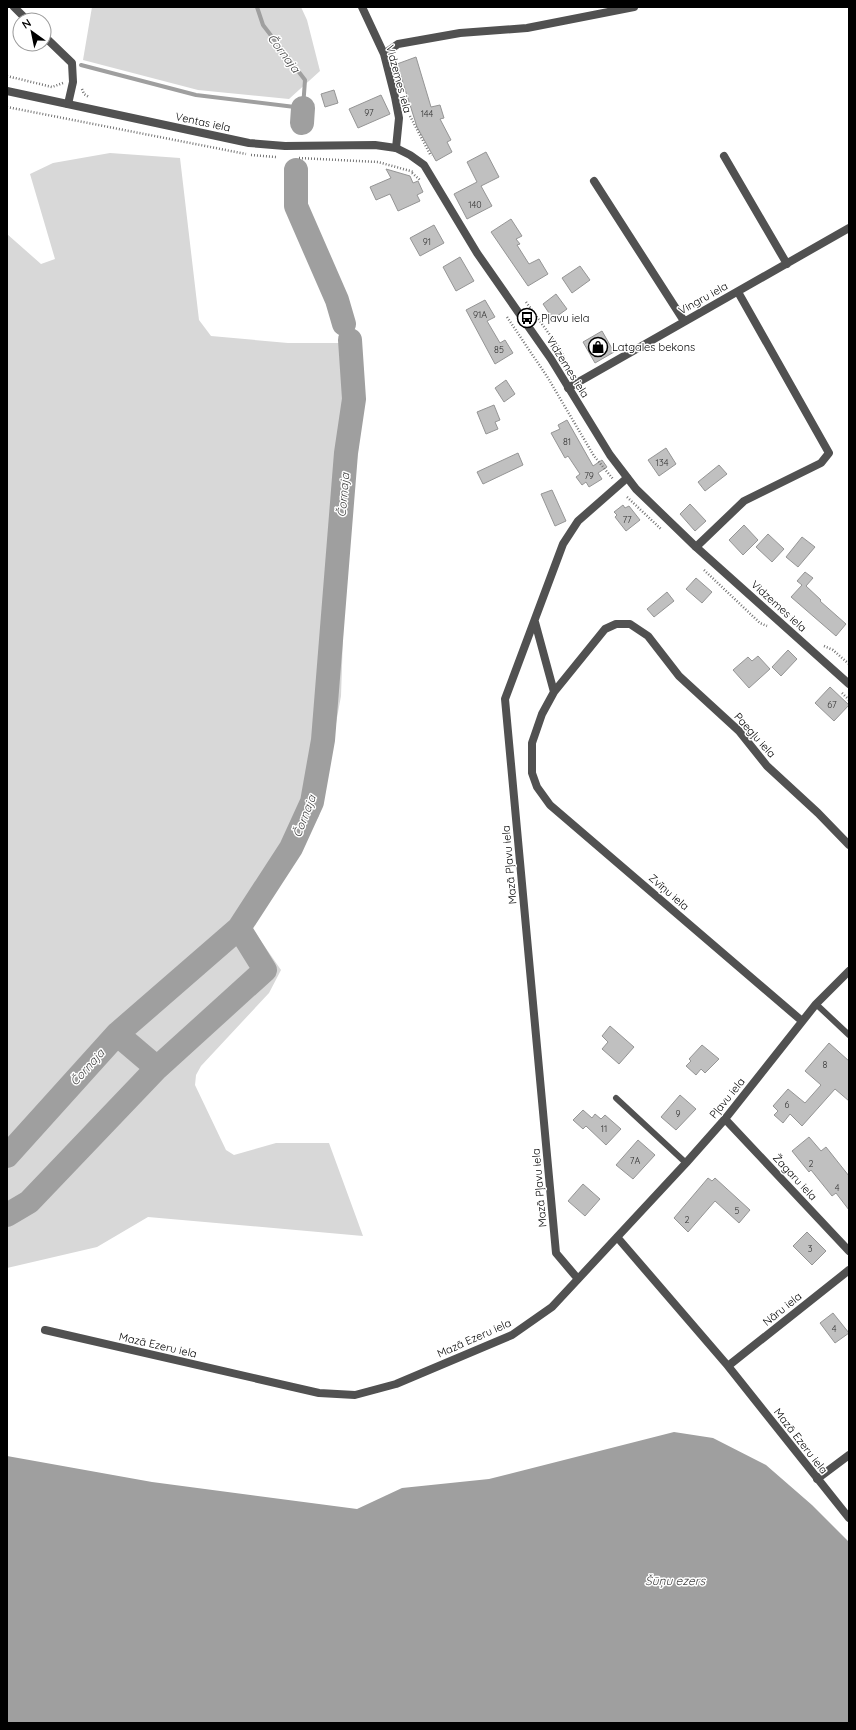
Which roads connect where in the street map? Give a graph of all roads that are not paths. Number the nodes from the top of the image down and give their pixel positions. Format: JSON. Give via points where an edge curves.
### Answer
{"nodes":[{"id":1,"x":362,"y":7,"type":"edge"},
{"id":2,"x":634,"y":7,"type":"edge"},
{"id":3,"x":52,"y":44,"type":"edge"},
{"id":4,"x":384,"y":54,"type":"junction"},
{"id":5,"x":7,"y":91,"type":"edge"},
{"id":6,"x":68,"y":104,"type":"junction"},
{"id":7,"x":396,"y":148,"type":"junction"},
{"id":8,"x":724,"y":156,"type":"dead end"},
{"id":9,"x":594,"y":181,"type":"dead end"},
{"id":10,"x":849,"y":228,"type":"edge"},
{"id":11,"x":787,"y":264,"type":"junction"},
{"id":12,"x":738,"y":292,"type":"junction"},
{"id":13,"x":684,"y":321,"type":"junction"},
{"id":14,"x":568,"y":388,"type":"junction"},
{"id":15,"x":627,"y":478,"type":"junction"},
{"id":16,"x":696,"y":547,"type":"junction"},
{"id":17,"x":535,"y":622,"type":"junction"},
{"id":18,"x":849,"y":684,"type":"edge"},
{"id":19,"x":554,"y":692,"type":"junction"},
{"id":20,"x":532,"y":772,"type":"joint"},
{"id":21,"x":849,"y":845,"type":"edge"},
{"id":22,"x":849,"y":971,"type":"edge"},
{"id":23,"x":816,"y":1004,"type":"junction"},
{"id":24,"x":802,"y":1021,"type":"junction"},
{"id":25,"x":849,"y":1035,"type":"edge"},
{"id":26,"x":616,"y":1098,"type":"dead end"},
{"id":27,"x":725,"y":1119,"type":"junction"},
{"id":28,"x":686,"y":1163,"type":"junction"},
{"id":29,"x":617,"y":1236,"type":"junction"},
{"id":30,"x":849,"y":1251,"type":"edge"},
{"id":31,"x":849,"y":1270,"type":"edge"},
{"id":32,"x":578,"y":1279,"type":"junction"},
{"id":33,"x":45,"y":1330,"type":"dead end"},
{"id":34,"x":728,"y":1366,"type":"junction"},
{"id":35,"x":849,"y":1455,"type":"edge"},
{"id":36,"x":817,"y":1479,"type":"junction"},
{"id":37,"x":849,"y":1518,"type":"edge"}],
"edges":[{"from":1,"to":4,"type":"street","name":"Vidzemes iela"},
{"from":2,"to":4,"type":"street","via":[[527,28],[460,33],[398,44]]},
{"from":3,"to":6,"type":"street","via":[[72,63],[72,84]]},
{"from":4,"to":7,"type":"street","name":"Vidzemes iela","via":[[399,118]]},
{"from":5,"to":6,"type":"street","name":"Ventas iela"},
{"from":6,"to":7,"type":"street","name":"Ventas iela","via":[[249,143],[285,146],[375,145]]},
{"from":7,"to":14,"type":"street","name":"Vidzemes iela","via":[[424,165],[478,253]]},
{"from":8,"to":11,"type":"street"},
{"from":9,"to":13,"type":"street"},
{"from":10,"to":11,"type":"street","name":"Vingru iela"},
{"from":11,"to":12,"type":"street","name":"Vingru iela"},
{"from":12,"to":13,"type":"street","name":"Vingru iela"},
{"from":12,"to":16,"type":"street","via":[[829,453],[821,463],[744,501]]},
{"from":13,"to":14,"type":"street","name":"Vingru iela"},
{"from":14,"to":15,"type":"street","name":"Vidzemes iela"},
{"from":15,"to":16,"type":"street","name":"Vidzemes iela","via":[[653,507]]},
{"from":15,"to":17,"type":"street","name":"Mazā Pļavu iela","via":[[578,521],[563,544]]},
{"from":16,"to":18,"type":"street","name":"Vidzemes iela"},
{"from":17,"to":19,"type":"street"},
{"from":17,"to":32,"type":"street","name":"Mazā Pļavu iela","via":[[505,700],[556,1253]]},
{"from":19,"to":20,"type":"street","name":"Paegļu iela","via":[[542,714],[532,743]]},
{"from":19,"to":21,"type":"street","name":"Paegļu iela","via":[[605,630],[616,624],[630,624],[648,636],[679,676],[739,731],[767,766]]},
{"from":20,"to":24,"type":"street","name":"Zvīņu iela","via":[[536,787],[550,805]]},
{"from":22,"to":23,"type":"street","name":"Pļavu iela"},
{"from":23,"to":24,"type":"street","name":"Pļavu iela"},
{"from":23,"to":25,"type":"lane"},
{"from":24,"to":27,"type":"street","name":"Pļavu iela"},
{"from":26,"to":28,"type":"lane"},
{"from":27,"to":28,"type":"street","name":"Pļavu iela"},
{"from":27,"to":30,"type":"street","name":"Žagaru iela"},
{"from":28,"to":29,"type":"street","name":"Pļavu iela"},
{"from":29,"to":32,"type":"street","name":"Mazā Ezeru iela"},
{"from":29,"to":34,"type":"street","name":"Mazā Ezeru iela"},
{"from":31,"to":34,"type":"street","name":"Nāru iela"},
{"from":32,"to":33,"type":"street","name":"Mazā Ezeru iela","via":[[552,1307],[512,1335],[396,1384],[355,1396],[319,1393]]},
{"from":34,"to":36,"type":"street","name":"Mazā Ezeru iela"},
{"from":35,"to":36,"type":"street"},
{"from":36,"to":37,"type":"street","name":"Mazā Ezeru iela"}]}
